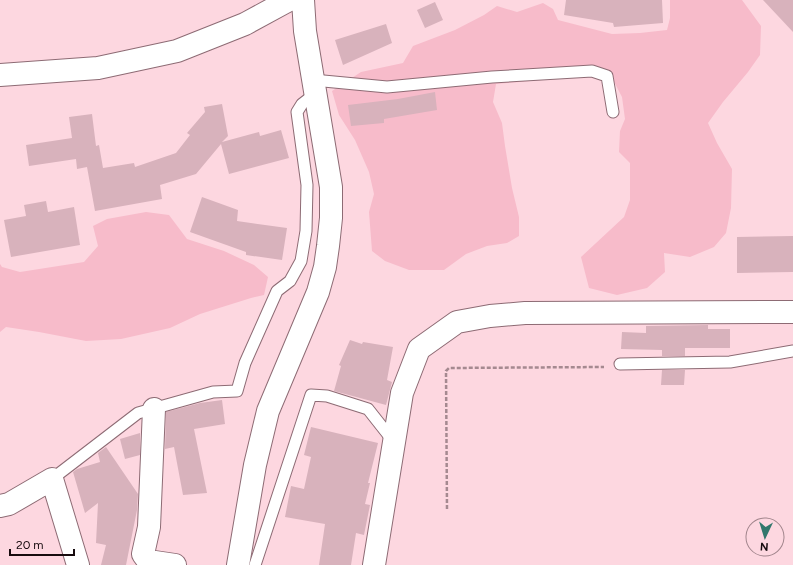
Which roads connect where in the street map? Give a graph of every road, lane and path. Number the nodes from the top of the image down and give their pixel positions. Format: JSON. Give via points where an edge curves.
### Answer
{"nodes":[{"id":1,"x":289,"y":0,"type":"edge"},
{"id":2,"x":303,"y":0,"type":"edge"},
{"id":3,"x":0,"y":75,"type":"edge"},
{"id":4,"x":314,"y":87,"type":"junction"},
{"id":5,"x":613,"y":112,"type":"dead end"},
{"id":6,"x":793,"y":312,"type":"edge"},
{"id":7,"x":793,"y":351,"type":"edge"},
{"id":8,"x":620,"y":364,"type":"joint"},
{"id":9,"x":154,"y":409,"type":"junction"},
{"id":10,"x":395,"y":442,"type":"junction"},
{"id":11,"x":52,"y":479,"type":"junction"},
{"id":12,"x":0,"y":506,"type":"edge"},
{"id":13,"x":447,"y":509,"type":"dead end"},
{"id":14,"x":78,"y":565,"type":"edge"},
{"id":15,"x":175,"y":565,"type":"edge"},
{"id":16,"x":238,"y":565,"type":"edge"},
{"id":17,"x":255,"y":565,"type":"edge"},
{"id":18,"x":374,"y":565,"type":"edge"}],
"edges":[{"from":1,"to":3,"type":"street","via":[[245,24],[177,51],[98,68]]},
{"from":2,"to":4,"type":"street"},
{"from":4,"to":5,"type":"lane","via":[[387,87],[592,71],[607,76]]},
{"from":4,"to":9,"type":"lane","via":[[297,112],[307,185],[306,231],[301,261],[290,281],[277,291],[245,362],[237,391],[213,392]]},
{"from":4,"to":16,"type":"street","via":[[330,187],[331,218],[325,267],[318,292],[268,411],[255,465]]},
{"from":6,"to":10,"type":"street","via":[[526,314],[490,316],[457,322],[419,349],[402,393]]},
{"from":7,"to":8,"type":"lane","via":[[730,362]]},
{"from":8,"to":13,"type":"path","via":[[612,367],[448,368]]},
{"from":9,"to":11,"type":"lane","via":[[138,413]]},
{"from":9,"to":15,"type":"street","via":[[149,527],[143,554],[148,561]]},
{"from":10,"to":17,"type":"lane","via":[[368,409],[327,396],[311,396]]},
{"from":10,"to":18,"type":"street"},
{"from":11,"to":12,"type":"street","via":[[9,504]]},
{"from":11,"to":14,"type":"street"}]}
